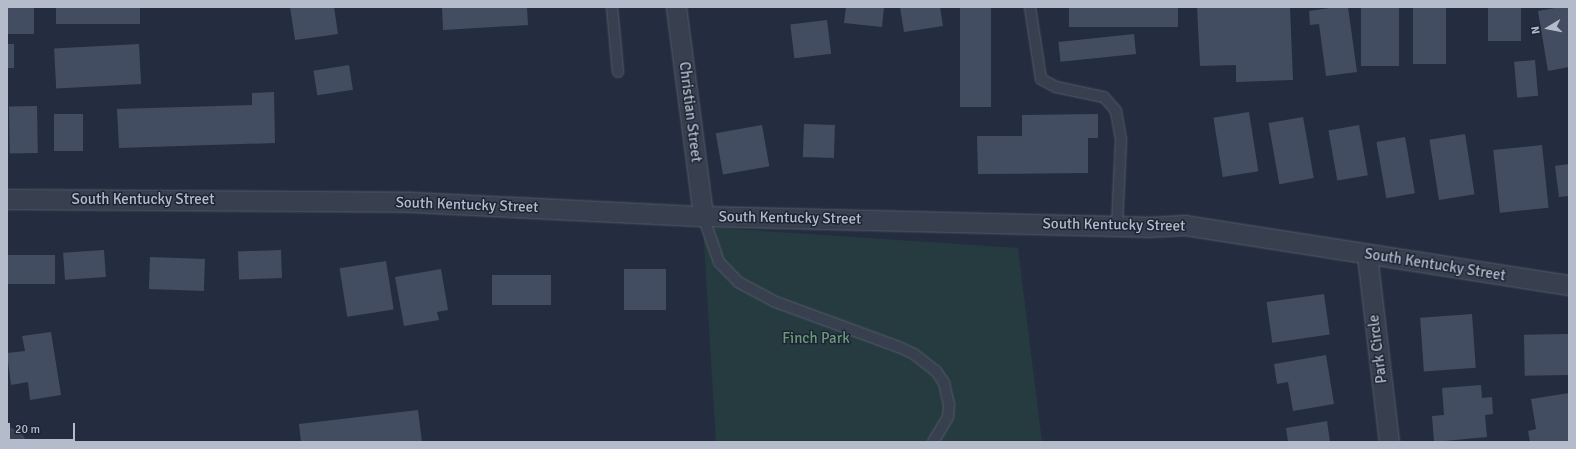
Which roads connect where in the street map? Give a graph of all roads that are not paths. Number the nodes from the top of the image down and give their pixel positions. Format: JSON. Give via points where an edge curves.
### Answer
{"nodes":[{"id":1,"x":612,"y":7,"type":"edge"},
{"id":2,"x":676,"y":7,"type":"edge"},
{"id":3,"x":1030,"y":7,"type":"edge"},
{"id":4,"x":618,"y":72,"type":"dead end"},
{"id":5,"x":7,"y":199,"type":"edge"},
{"id":6,"x":703,"y":216,"type":"junction"},
{"id":7,"x":1117,"y":225,"type":"junction"},
{"id":8,"x":1367,"y":255,"type":"junction"},
{"id":9,"x":1569,"y":286,"type":"edge"},
{"id":10,"x":7,"y":438,"type":"edge"},
{"id":11,"x":14,"y":442,"type":"edge"},
{"id":12,"x":933,"y":442,"type":"edge"},
{"id":13,"x":1389,"y":442,"type":"edge"}],
"edges":[{"from":1,"to":4,"type":"lane"},
{"from":2,"to":6,"type":"street","name":"Christian Street"},
{"from":3,"to":7,"type":"lane","via":[[1041,79],[1056,87],[1104,96],[1116,111],[1121,140]]},
{"from":5,"to":6,"type":"street","name":"South Kentucky Street","via":[[412,202]]},
{"from":6,"to":7,"type":"street","name":"South Kentucky Street"},
{"from":6,"to":12,"type":"lane","via":[[719,262],[738,282],[773,301],[899,347],[914,354],[936,371],[944,382],[949,404],[948,417]]},
{"from":7,"to":8,"type":"street","name":"South Kentucky Street","via":[[1185,225]]},
{"from":8,"to":9,"type":"street","name":"South Kentucky Street"},
{"from":8,"to":13,"type":"street","name":"Park Circle"},
{"from":10,"to":11,"type":"street"}]}
